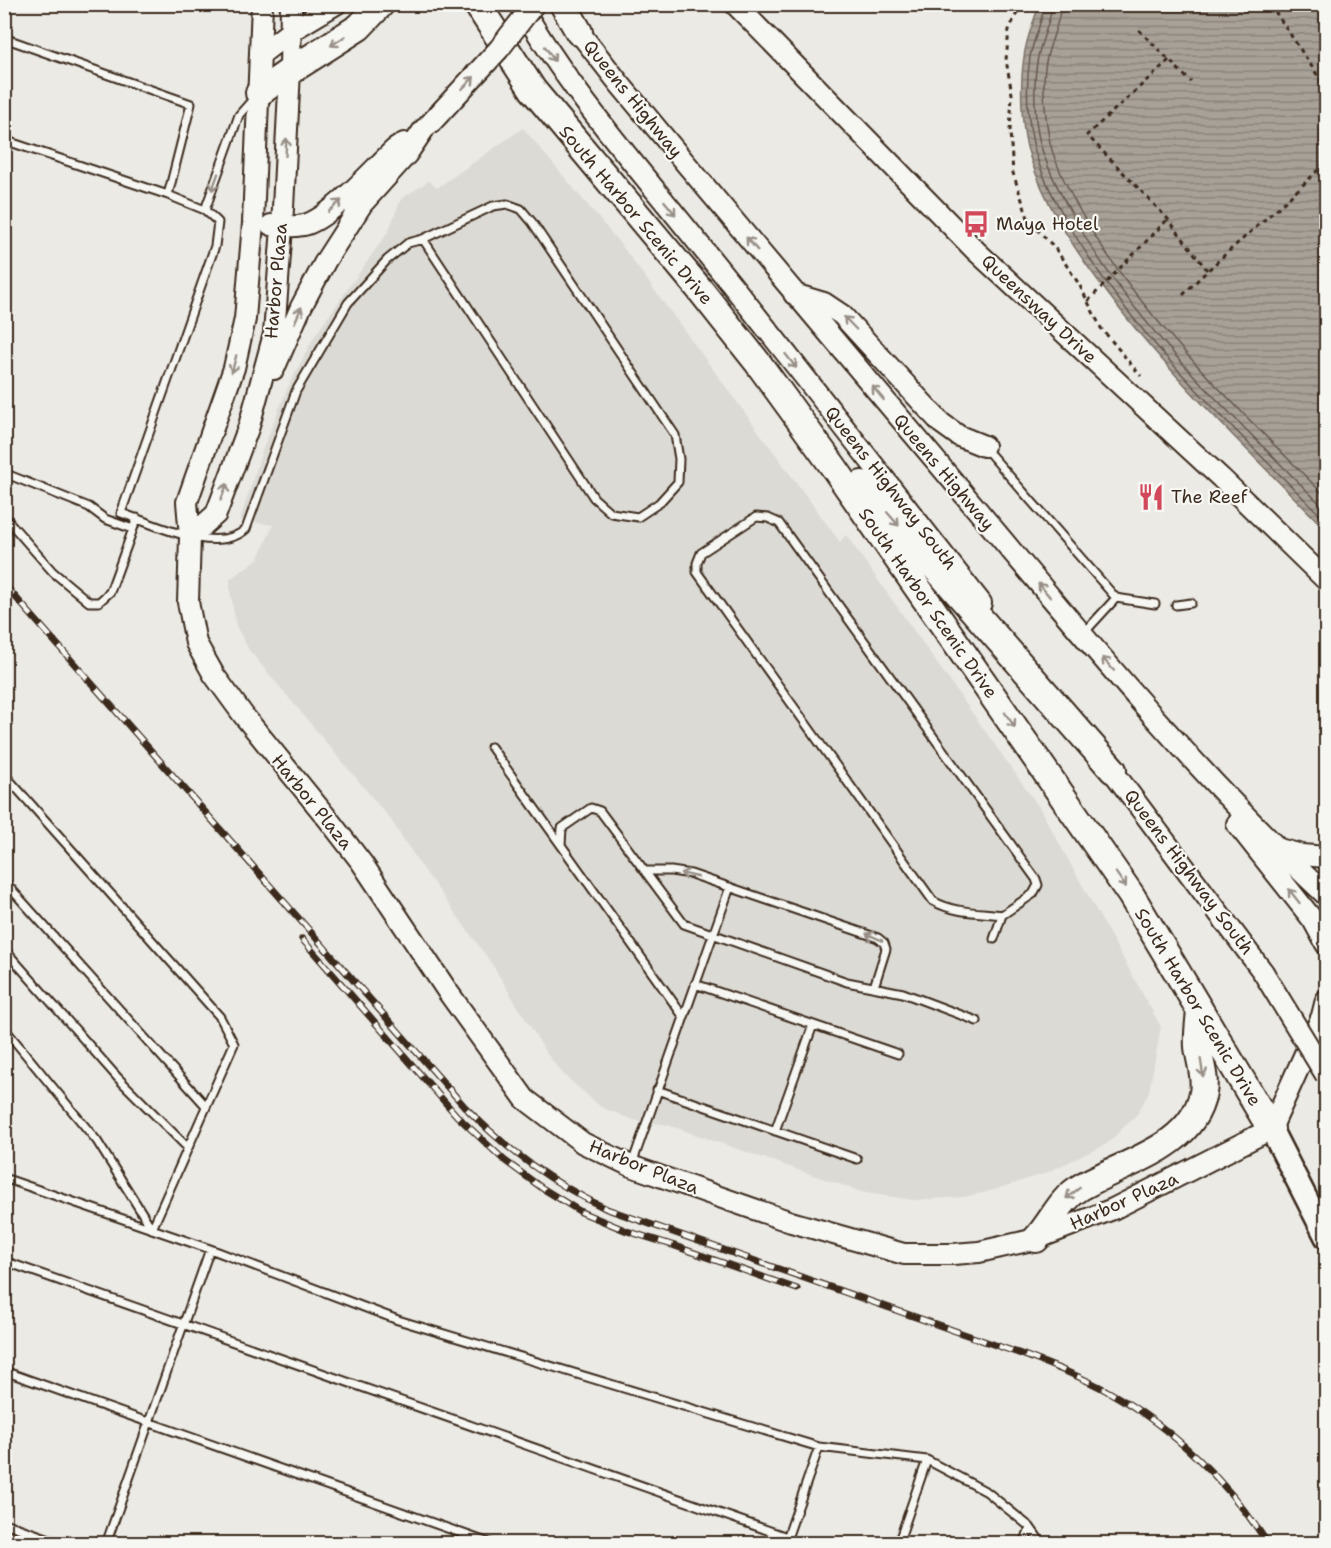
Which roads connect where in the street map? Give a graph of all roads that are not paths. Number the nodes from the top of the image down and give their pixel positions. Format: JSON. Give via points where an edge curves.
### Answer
{"nodes":[{"id":1,"x":262,"y":4,"type":"edge"},
{"id":2,"x":291,"y":4,"type":"edge"},
{"id":3,"x":336,"y":4,"type":"edge"},
{"id":4,"x":381,"y":4,"type":"edge"},
{"id":5,"x":477,"y":4,"type":"edge"},
{"id":6,"x":520,"y":4,"type":"edge"},
{"id":7,"x":534,"y":4,"type":"edge"},
{"id":8,"x":563,"y":4,"type":"edge"},
{"id":9,"x":568,"y":4,"type":"edge"},
{"id":10,"x":735,"y":4,"type":"edge"},
{"id":11,"x":291,"y":31,"type":"junction"},
{"id":12,"x":579,"y":32,"type":"junction"},
{"id":13,"x":4,"y":38,"type":"edge"},
{"id":14,"x":261,"y":54,"type":"junction"},
{"id":15,"x":290,"y":71,"type":"junction"},
{"id":16,"x":259,"y":93,"type":"junction"},
{"id":17,"x":426,"y":127,"type":"junction"},
{"id":18,"x":4,"y":140,"type":"edge"},
{"id":19,"x":168,"y":195,"type":"junction"},
{"id":20,"x":205,"y":210,"type":"junction"},
{"id":21,"x":253,"y":223,"type":"junction"},
{"id":22,"x":282,"y":226,"type":"junction"},
{"id":23,"x":423,"y":239,"type":"junction"},
{"id":24,"x":794,"y":294,"type":"junction"},
{"id":25,"x":758,"y":363,"type":"junction"},
{"id":26,"x":249,"y":426,"type":"junction"},
{"id":27,"x":984,"y":446,"type":"joint"},
{"id":28,"x":4,"y":473,"type":"edge"},
{"id":29,"x":4,"y":516,"type":"edge"},
{"id":30,"x":136,"y":518,"type":"junction"},
{"id":31,"x":133,"y":529,"type":"junction"},
{"id":32,"x":190,"y":537,"type":"junction"},
{"id":33,"x":1326,"y":580,"type":"edge"},
{"id":34,"x":1116,"y":598,"type":"junction"},
{"id":35,"x":1191,"y":603,"type":"dead end"},
{"id":36,"x":1155,"y":604,"type":"dead end"},
{"id":37,"x":1176,"y":605,"type":"dead end"},
{"id":38,"x":1082,"y":635,"type":"junction"},
{"id":39,"x":1133,"y":693,"type":"junction"},
{"id":40,"x":491,"y":747,"type":"dead end"},
{"id":41,"x":1113,"y":770,"type":"junction"},
{"id":42,"x":4,"y":774,"type":"edge"},
{"id":43,"x":561,"y":845,"type":"junction"},
{"id":44,"x":1277,"y":849,"type":"junction"},
{"id":45,"x":1326,"y":857,"type":"edge"},
{"id":46,"x":645,"y":872,"type":"junction"},
{"id":47,"x":4,"y":881,"type":"edge"},
{"id":48,"x":730,"y":887,"type":"junction"},
{"id":49,"x":1326,"y":896,"type":"edge"},
{"id":50,"x":1002,"y":915,"type":"junction"},
{"id":51,"x":713,"y":933,"type":"junction"},
{"id":52,"x":994,"y":939,"type":"dead end"},
{"id":53,"x":1326,"y":944,"type":"edge"},
{"id":54,"x":4,"y":950,"type":"edge"},
{"id":55,"x":695,"y":984,"type":"junction"},
{"id":56,"x":874,"y":987,"type":"junction"},
{"id":57,"x":1200,"y":1010,"type":"junction"},
{"id":58,"x":1325,"y":1011,"type":"edge"},
{"id":59,"x":683,"y":1016,"type":"junction"},
{"id":60,"x":977,"y":1021,"type":"dead end"},
{"id":61,"x":813,"y":1025,"type":"junction"},
{"id":62,"x":4,"y":1029,"type":"edge"},
{"id":63,"x":898,"y":1054,"type":"dead end"},
{"id":64,"x":1326,"y":1075,"type":"edge"},
{"id":65,"x":657,"y":1090,"type":"junction"},
{"id":66,"x":206,"y":1106,"type":"junction"},
{"id":67,"x":1271,"y":1129,"type":"junction"},
{"id":68,"x":775,"y":1131,"type":"junction"},
{"id":69,"x":188,"y":1148,"type":"junction"},
{"id":70,"x":857,"y":1159,"type":"dead end"},
{"id":71,"x":631,"y":1166,"type":"junction"},
{"id":72,"x":4,"y":1178,"type":"edge"},
{"id":73,"x":152,"y":1229,"type":"junction"},
{"id":74,"x":1326,"y":1237,"type":"edge"},
{"id":75,"x":1036,"y":1239,"type":"junction"},
{"id":76,"x":210,"y":1249,"type":"junction"},
{"id":77,"x":4,"y":1261,"type":"edge"},
{"id":78,"x":183,"y":1324,"type":"junction"},
{"id":79,"x":4,"y":1371,"type":"edge"},
{"id":80,"x":149,"y":1422,"type":"junction"},
{"id":81,"x":819,"y":1447,"type":"junction"},
{"id":82,"x":927,"y":1460,"type":"junction"},
{"id":83,"x":4,"y":1523,"type":"edge"},
{"id":84,"x":1030,"y":1527,"type":"junction"},
{"id":85,"x":786,"y":1540,"type":"edge"},
{"id":86,"x":64,"y":1544,"type":"edge"},
{"id":87,"x":106,"y":1544,"type":"edge"},
{"id":88,"x":492,"y":1544,"type":"edge"},
{"id":89,"x":898,"y":1544,"type":"edge"},
{"id":90,"x":1024,"y":1544,"type":"edge"},
{"id":91,"x":1043,"y":1544,"type":"edge"}],
"edges":[{"from":1,"to":14,"type":"main road","name":"Harbor Plaza"},
{"from":2,"to":11,"type":"main road","name":"Harbor Plaza"},
{"from":3,"to":11,"type":"main road"},
{"from":4,"to":15,"type":"highway","one_way":true,"via":[[359,27]]},
{"from":5,"to":25,"type":"highway","name":"South Harbor Scenic Drive","via":[[533,90]]},
{"from":6,"to":41,"type":"main road","name":"Queens Highway South","one_way":true,"via":[[571,86]]},
{"from":17,"to":7,"type":"main road","one_way":true,"bridge":true,"via":[[499,50]]},
{"from":8,"to":12,"type":"highway"},
{"from":9,"to":12,"type":"main road","name":"Queens Highway"},
{"from":10,"to":33,"type":"main road","name":"Queensway Drive","via":[[976,251]]},
{"from":11,"to":14,"type":"main road"},
{"from":11,"to":15,"type":"main road","name":"Harbor Plaza"},
{"from":24,"to":12,"type":"main road","name":"Queens Highway","one_way":true},
{"from":13,"to":19,"type":"lane","via":[[191,104]]},
{"from":14,"to":16,"type":"main road","name":"Harbor Plaza"},
{"from":15,"to":16,"type":"highway"},
{"from":22,"to":15,"type":"main road","name":"Harbor Plaza","one_way":true},
{"from":16,"to":20,"type":"lane","one_way":true,"via":[[239,114]]},
{"from":16,"to":21,"type":"main road","name":"Harbor Plaza"},
{"from":22,"to":17,"type":"main road","one_way":true,"via":[[304,225],[330,211],[395,149]]},
{"from":26,"to":17,"type":"main road","one_way":true,"via":[[326,260],[362,204]]},
{"from":18,"to":19,"type":"lane"},
{"from":19,"to":20,"type":"lane"},
{"from":20,"to":30,"type":"lane","via":[[219,222],[215,246],[121,513]]},
{"from":21,"to":22,"type":"main road"},
{"from":21,"to":32,"type":"main road","name":"Harbor Plaza","one_way":true,"via":[[245,319],[234,368],[187,502]]},
{"from":22,"to":26,"type":"main road","name":"Harbor Plaza","via":[[274,334]]},
{"from":23,"to":23,"type":"lane","via":[[594,498],[611,513],[638,517],[659,503],[678,482],[675,435],[521,209],[507,204],[493,206]]},
{"from":23,"to":32,"type":"lane","via":[[408,243],[387,260],[348,303],[314,358],[296,391],[246,529],[237,537],[219,540]]},
{"from":27,"to":24,"type":"main road","one_way":true,"via":[[941,423],[842,315],[824,303]]},
{"from":38,"to":24,"type":"main road","name":"Queens Highway","one_way":true},
{"from":25,"to":41,"type":"highway","one_way":true},
{"from":25,"to":57,"type":"highway","name":"South Harbor Scenic Drive","one_way":true,"via":[[1131,895]]},
{"from":32,"to":26,"type":"main road","name":"Harbor Plaza","one_way":true,"via":[[216,514]]},
{"from":27,"to":34,"type":"lane"},
{"from":28,"to":31,"type":"lane"},
{"from":29,"to":31,"type":"lane","via":[[53,572],[90,602],[99,602],[110,592]]},
{"from":30,"to":31,"type":"lane"},
{"from":30,"to":32,"type":"lane"},
{"from":32,"to":71,"type":"main road","name":"Harbor Plaza","via":[[188,602],[196,643],[213,675],[362,863],[525,1099],[583,1143]]},
{"from":34,"to":36,"type":"lane"},
{"from":34,"to":38,"type":"lane"},
{"from":35,"to":37,"type":"lane"},
{"from":39,"to":38,"type":"main road","name":"Queens Highway","one_way":true},
{"from":39,"to":44,"type":"main road","name":"Queens Highway"},
{"from":53,"to":39,"type":"main road","one_way":true,"via":[[1313,920]]},
{"from":40,"to":43,"type":"lane"},
{"from":41,"to":64,"type":"main road","name":"Queens Highway South","bridge":true,"via":[[1263,972]]},
{"from":42,"to":66,"type":"lane","via":[[220,1017],[234,1044]]},
{"from":43,"to":46,"type":"lane","via":[[562,828],[591,808],[600,811]]},
{"from":43,"to":59,"type":"lane"},
{"from":44,"to":45,"type":"main road"},
{"from":44,"to":49,"type":"main road","name":"Queens Highway"},
{"from":48,"to":46,"type":"lane","one_way":true,"via":[[691,874]]},
{"from":46,"to":51,"type":"lane","via":[[684,924]]},
{"from":47,"to":66,"type":"lane"},
{"from":48,"to":51,"type":"lane"},
{"from":56,"to":48,"type":"lane","one_way":true,"via":[[886,949],[878,938]]},
{"from":50,"to":50,"type":"lane","via":[[1034,894],[1036,879],[779,523],[756,517],[701,553],[697,572],[933,901],[956,910]]},
{"from":50,"to":52,"type":"lane"},
{"from":51,"to":55,"type":"lane"},
{"from":51,"to":56,"type":"lane","via":[[847,982]]},
{"from":54,"to":69,"type":"lane","via":[[117,1078]]},
{"from":55,"to":59,"type":"lane"},
{"from":55,"to":61,"type":"lane"},
{"from":56,"to":60,"type":"lane","via":[[903,993]]},
{"from":57,"to":67,"type":"highway","name":"South Harbor Scenic Drive"},
{"from":57,"to":75,"type":"highway","one_way":true,"via":[[1198,1033],[1204,1079],[1192,1121],[1179,1135],[1142,1158],[1080,1187],[1064,1200]]},
{"from":58,"to":67,"type":"main road"},
{"from":59,"to":65,"type":"lane"},
{"from":61,"to":63,"type":"lane"},
{"from":61,"to":68,"type":"lane"},
{"from":62,"to":73,"type":"lane","via":[[97,1141]]},
{"from":65,"to":68,"type":"lane"},
{"from":65,"to":71,"type":"lane"},
{"from":66,"to":69,"type":"lane"},
{"from":67,"to":74,"type":"main road","name":"South Harbor Scenic Drive"},
{"from":67,"to":75,"type":"main road","name":"Harbor Plaza","via":[[1113,1209]]},
{"from":68,"to":70,"type":"lane"},
{"from":69,"to":73,"type":"lane"},
{"from":71,"to":75,"type":"main road","name":"Harbor Plaza","via":[[791,1222],[904,1254],[980,1252]]},
{"from":72,"to":73,"type":"lane"},
{"from":73,"to":76,"type":"lane"},
{"from":76,"to":78,"type":"lane"},
{"from":76,"to":81,"type":"lane","via":[[398,1320]]},
{"from":77,"to":78,"type":"lane"},
{"from":78,"to":80,"type":"lane"},
{"from":78,"to":85,"type":"lane"},
{"from":79,"to":80,"type":"lane"},
{"from":80,"to":87,"type":"lane"},
{"from":80,"to":88,"type":"lane"},
{"from":81,"to":82,"type":"lane"},
{"from":81,"to":85,"type":"lane"},
{"from":82,"to":84,"type":"lane","via":[[987,1492]]},
{"from":82,"to":89,"type":"lane"},
{"from":83,"to":86,"type":"lane"},
{"from":84,"to":90,"type":"lane"},
{"from":84,"to":91,"type":"lane"}]}
